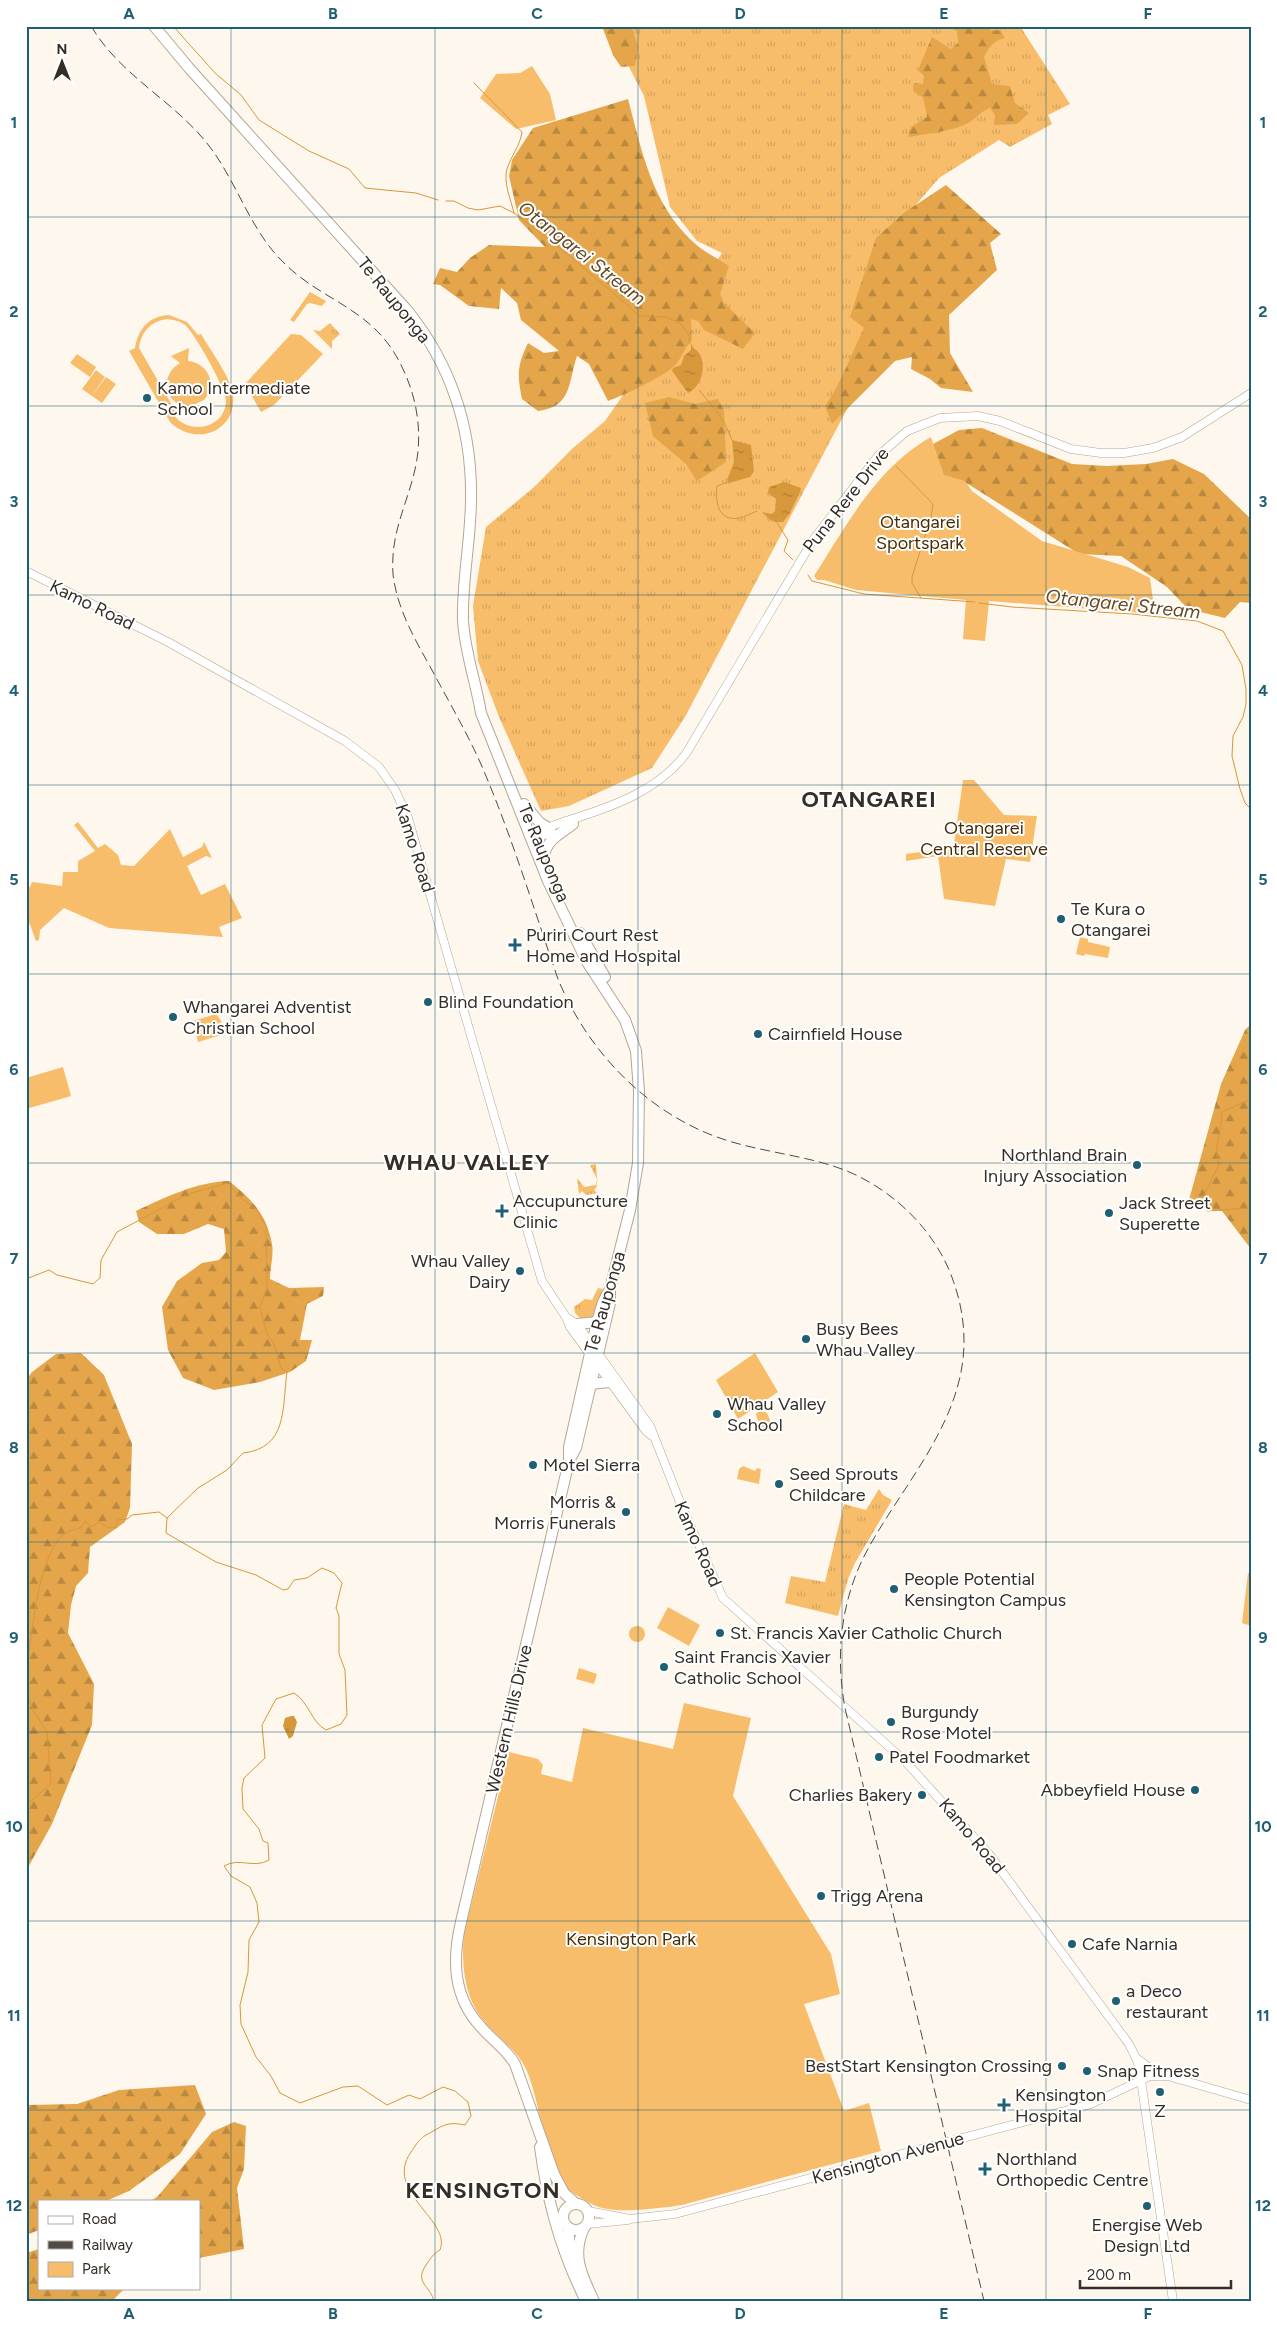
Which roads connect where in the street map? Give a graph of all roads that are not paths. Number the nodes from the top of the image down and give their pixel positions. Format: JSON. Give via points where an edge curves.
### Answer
{"nodes":[{"id":1,"x":154,"y":26,"type":"edge"},
{"id":2,"x":1251,"y":393,"type":"edge"},
{"id":3,"x":26,"y":571,"type":"edge"},
{"id":4,"x":480,"y":702,"type":"junction"},
{"id":5,"x":524,"y":804,"type":"junction"},
{"id":6,"x":574,"y":822,"type":"junction"},
{"id":7,"x":549,"y":828,"type":"junction"},
{"id":8,"x":533,"y":837,"type":"junction"},
{"id":9,"x":544,"y":855,"type":"junction"},
{"id":10,"x":640,"y":1144,"type":"junction"},
{"id":11,"x":610,"y":1289,"type":"junction"},
{"id":12,"x":566,"y":1317,"type":"junction"},
{"id":13,"x":597,"y":1322,"type":"junction"},
{"id":14,"x":577,"y":1324,"type":"junction"},
{"id":15,"x":594,"y":1354,"type":"junction"},
{"id":16,"x":609,"y":1382,"type":"junction"},
{"id":17,"x":591,"y":1384,"type":"junction"},
{"id":18,"x":652,"y":1436,"type":"junction"},
{"id":19,"x":568,"y":1461,"type":"junction"},
{"id":20,"x":1136,"y":2058,"type":"junction"},
{"id":21,"x":1158,"y":2074,"type":"junction"},
{"id":22,"x":1141,"y":2080,"type":"junction"},
{"id":23,"x":1251,"y":2100,"type":"edge"},
{"id":24,"x":537,"y":2131,"type":"junction"},
{"id":25,"x":549,"y":2190,"type":"junction"},
{"id":26,"x":576,"y":2204,"type":"junction"},
{"id":27,"x":588,"y":2211,"type":"junction"},
{"id":28,"x":563,"y":2215,"type":"junction"},
{"id":29,"x":630,"y":2220,"type":"junction"},
{"id":30,"x":586,"y":2226,"type":"junction"},
{"id":31,"x":568,"y":2227,"type":"junction"},
{"id":32,"x":573,"y":2273,"type":"junction"},
{"id":33,"x":586,"y":2301,"type":"edge"},
{"id":34,"x":594,"y":2301,"type":"edge"},
{"id":35,"x":1173,"y":2301,"type":"edge"}],
"edges":[{"from":1,"to":4,"type":"highway","name":"Te Rauponga","via":[[407,310],[445,368],[464,420],[470,460],[464,623],[469,667]]},
{"from":2,"to":6,"type":"main road","name":"Puna Rere Drive","via":[[1182,437],[1153,448],[1124,453],[1101,454],[1071,449],[1000,421],[978,416],[940,418],[906,431],[883,450],[813,540],[678,763],[651,786]]},
{"from":3,"to":12,"type":"main road","name":"Kamo Road","via":[[168,642],[298,713],[350,744],[372,760],[385,775],[408,818],[542,1281]]},
{"from":4,"to":5,"type":"highway","name":"Te Rauponga"},
{"from":4,"to":8,"type":"highway","name":"Te Rauponga","via":[[484,722]]},
{"from":5,"to":7,"type":"highway","via":[[540,823]]},
{"from":5,"to":8,"type":"highway","name":"Te Rauponga"},
{"from":6,"to":7,"type":"main road","name":"Puna Rere Drive","via":[[570,820]]},
{"from":6,"to":8,"type":"main road","name":"Puna Rere Drive"},
{"from":6,"to":9,"type":"highway","via":[[551,840]]},
{"from":7,"to":8,"type":"main road","name":"Puna Rere Drive"},
{"from":8,"to":9,"type":"highway","name":"Te Rauponga"},
{"from":8,"to":10,"type":"highway","name":"Te Rauponga","via":[[548,881],[587,962],[631,1035],[638,1065]]},
{"from":9,"to":10,"type":"highway","name":"Te Rauponga","via":[[568,911],[636,1033],[643,1064]]},
{"from":10,"to":11,"type":"highway","name":"Te Rauponga","via":[[630,1210]]},
{"from":11,"to":13,"type":"highway","name":"Te Rauponga"},
{"from":11,"to":15,"type":"highway","name":"Western Hills Drive","via":[[610,1304]]},
{"from":12,"to":14,"type":"main road","name":"Kamo Road"},
{"from":12,"to":15,"type":"main road","name":"Kamo Road","via":[[570,1327]]},
{"from":13,"to":14,"type":"highway"},
{"from":13,"to":15,"type":"highway","name":"Te Rauponga"},
{"from":14,"to":15,"type":"main road","name":"Kamo Road"},
{"from":15,"to":16,"type":"main road","name":"Kamo Road"},
{"from":15,"to":17,"type":"highway","name":"Western Hills Drive"},
{"from":15,"to":18,"type":"main road","name":"Kamo Road","via":[[650,1426]]},
{"from":15,"to":19,"type":"highway","name":"Te Rauponga"},
{"from":16,"to":17,"type":"highway"},
{"from":16,"to":18,"type":"main road","name":"Kamo Road"},
{"from":17,"to":19,"type":"highway","name":"Western Hills Drive","via":[[576,1448]]},
{"from":18,"to":20,"type":"main road","name":"Kamo Road","via":[[723,1598],[928,1784],[989,1854],[1123,2035]]},
{"from":19,"to":24,"type":"highway","name":"Western Hills Drive","via":[[454,1959],[463,2002],[477,2023],[515,2064]]},
{"from":20,"to":21,"type":"main road"},
{"from":20,"to":22,"type":"main road","name":"Kamo Road"},
{"from":21,"to":22,"type":"main road","name":"Kensington Avenue"},
{"from":21,"to":23,"type":"main road"},
{"from":22,"to":29,"type":"main road","name":"Kensington Avenue","via":[[1091,2104],[675,2214]]},
{"from":22,"to":35,"type":"main road","name":"Kamo Road"},
{"from":24,"to":25,"type":"highway","name":"Western Hills Drive"},
{"from":24,"to":26,"type":"highway","name":"Western Hills Drive","via":[[559,2185]]},
{"from":25,"to":28,"type":"highway"},
{"from":25,"to":32,"type":"highway","name":"Western Hills Drive","via":[[560,2238]]},
{"from":26,"to":27,"type":"highway"},
{"from":26,"to":28,"type":"highway","via":[[567,2207]]},
{"from":27,"to":29,"type":"main road","name":"Kensington Avenue"},
{"from":27,"to":30,"type":"highway","via":[[590,2216]]},
{"from":28,"to":31,"type":"highway"},
{"from":29,"to":30,"type":"main road","name":"Kensington Avenue"},
{"from":30,"to":31,"type":"highway","via":[[577,2230]]},
{"from":30,"to":34,"type":"highway","via":[[578,2248],[578,2263]]},
{"from":31,"to":32,"type":"highway"},
{"from":32,"to":33,"type":"highway","name":"Western Hills Drive"}]}
